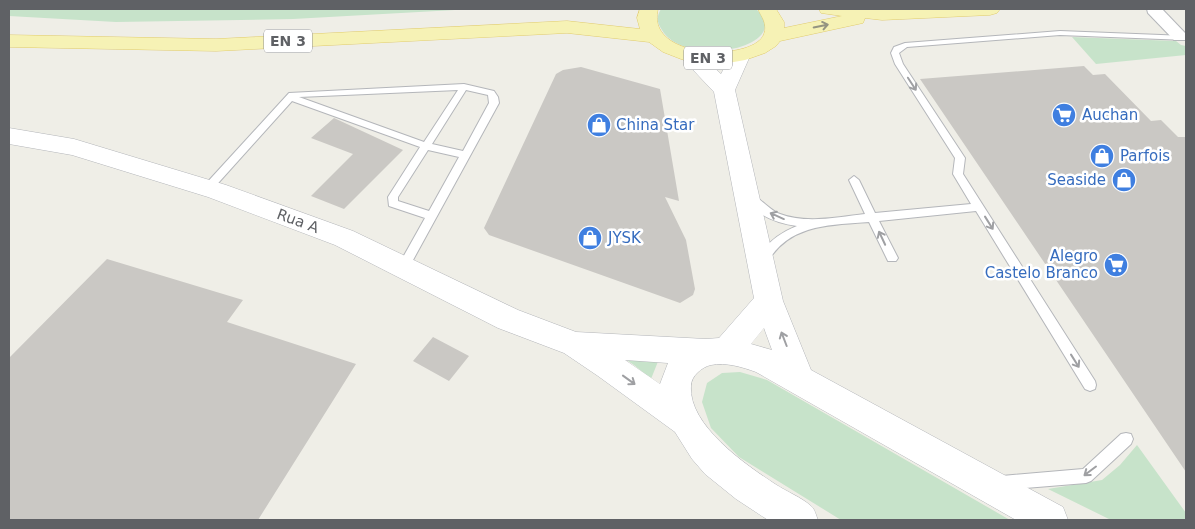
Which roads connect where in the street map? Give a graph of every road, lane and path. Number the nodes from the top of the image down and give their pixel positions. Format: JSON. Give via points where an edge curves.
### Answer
{"nodes":[{"id":1,"x":768,"y":9,"type":"edge"},
{"id":2,"x":828,"y":9,"type":"edge"},
{"id":3,"x":990,"y":9,"type":"edge"},
{"id":4,"x":636,"y":10,"type":"edge"},
{"id":5,"x":1154,"y":10,"type":"dead end"},
{"id":6,"x":882,"y":14,"type":"junction"},
{"id":7,"x":567,"y":27,"type":"junction"},
{"id":8,"x":773,"y":36,"type":"junction"},
{"id":9,"x":654,"y":37,"type":"junction"},
{"id":10,"x":1183,"y":37,"type":"edge"},
{"id":11,"x":9,"y":41,"type":"edge"},
{"id":12,"x":689,"y":55,"type":"junction"},
{"id":13,"x":740,"y":56,"type":"junction"},
{"id":14,"x":464,"y":87,"type":"junction"},
{"id":15,"x":724,"y":90,"type":"junction"},
{"id":16,"x":289,"y":97,"type":"junction"},
{"id":17,"x":9,"y":136,"type":"edge"},
{"id":18,"x":426,"y":146,"type":"junction"},
{"id":19,"x":465,"y":155,"type":"junction"},
{"id":20,"x":854,"y":180,"type":"dead end"},
{"id":21,"x":207,"y":188,"type":"junction"},
{"id":22,"x":747,"y":194,"type":"junction"},
{"id":23,"x":979,"y":207,"type":"junction"},
{"id":24,"x":431,"y":216,"type":"junction"},
{"id":25,"x":872,"y":217,"type":"junction"},
{"id":26,"x":814,"y":223,"type":"junction"},
{"id":27,"x":892,"y":258,"type":"dead end"},
{"id":28,"x":761,"y":262,"type":"junction"},
{"id":29,"x":403,"y":268,"type":"junction"},
{"id":30,"x":770,"y":301,"type":"junction"},
{"id":31,"x":574,"y":344,"type":"junction"},
{"id":32,"x":715,"y":352,"type":"junction"},
{"id":33,"x":798,"y":378,"type":"junction"},
{"id":34,"x":1090,"y":385,"type":"dead end"},
{"id":35,"x":686,"y":421,"type":"junction"},
{"id":36,"x":1126,"y":439,"type":"dead end"},
{"id":37,"x":986,"y":484,"type":"junction"},
{"id":38,"x":800,"y":520,"type":"edge"},
{"id":39,"x":1050,"y":520,"type":"edge"}],
"edges":[{"from":1,"to":8,"type":"main road","via":[[776,27]]},
{"from":2,"to":6,"type":"main road","number":"EN 3"},
{"from":3,"to":6,"type":"main road","number":"EN 3"},
{"from":4,"to":7,"type":"main road","number":"EN 3"},
{"from":4,"to":9,"type":"main road","number":"EN 3","via":[[646,16],[647,27]]},
{"from":5,"to":10,"type":"street"},
{"from":8,"to":6,"type":"main road","number":"EN 3","one_way":true},
{"from":7,"to":9,"type":"main road","number":"EN 3"},
{"from":7,"to":11,"type":"main road","number":"EN 3","via":[[216,45]]},
{"from":8,"to":13,"type":"main road","number":"EN 3","via":[[755,51]]},
{"from":9,"to":12,"type":"main road","number":"EN 3","via":[[669,48]]},
{"from":10,"to":23,"type":"lane","one_way":true,"via":[[1060,33],[905,45],[895,53],[960,158],[958,174]]},
{"from":12,"to":13,"type":"main road","number":"EN 3"},
{"from":12,"to":15,"type":"street"},
{"from":13,"to":15,"type":"street"},
{"from":14,"to":16,"type":"lane","via":[[298,93]]},
{"from":14,"to":18,"type":"lane"},
{"from":14,"to":19,"type":"lane","via":[[483,90],[494,97],[494,103]]},
{"from":15,"to":22,"type":"street"},
{"from":16,"to":18,"type":"lane"},
{"from":16,"to":21,"type":"lane"},
{"from":17,"to":21,"type":"street","name":"Rua A","via":[[74,147]]},
{"from":18,"to":19,"type":"lane"},
{"from":18,"to":24,"type":"lane","via":[[393,197],[393,203]]},
{"from":19,"to":24,"type":"lane"},
{"from":20,"to":25,"type":"lane"},
{"from":21,"to":29,"type":"street","name":"Rua A","via":[[344,238]]},
{"from":26,"to":22,"type":"lane","one_way":true,"via":[[793,222],[775,216],[758,206]]},
{"from":22,"to":28,"type":"street"},
{"from":23,"to":25,"type":"lane"},
{"from":23,"to":34,"type":"lane","one_way":true},
{"from":24,"to":29,"type":"lane"},
{"from":25,"to":26,"type":"lane"},
{"from":27,"to":25,"type":"lane","one_way":true},
{"from":26,"to":28,"type":"lane","via":[[781,237]]},
{"from":28,"to":30,"type":"street"},
{"from":29,"to":31,"type":"street","name":"Rua A","via":[[508,319]]},
{"from":30,"to":32,"type":"street"},
{"from":33,"to":30,"type":"street","one_way":true},
{"from":31,"to":32,"type":"street","name":"Rua A"},
{"from":31,"to":35,"type":"street","name":"Rua A","one_way":true},
{"from":32,"to":33,"type":"street","name":"Rua A","via":[[765,360]]},
{"from":32,"to":35,"type":"street","via":[[686,364],[674,385],[675,398]]},
{"from":33,"to":37,"type":"street","name":"Rua A"},
{"from":35,"to":38,"type":"street","via":[[712,459]]},
{"from":36,"to":37,"type":"lane","one_way":true,"via":[[1086,476]]},
{"from":37,"to":39,"type":"street","name":"Rua A"}]}
